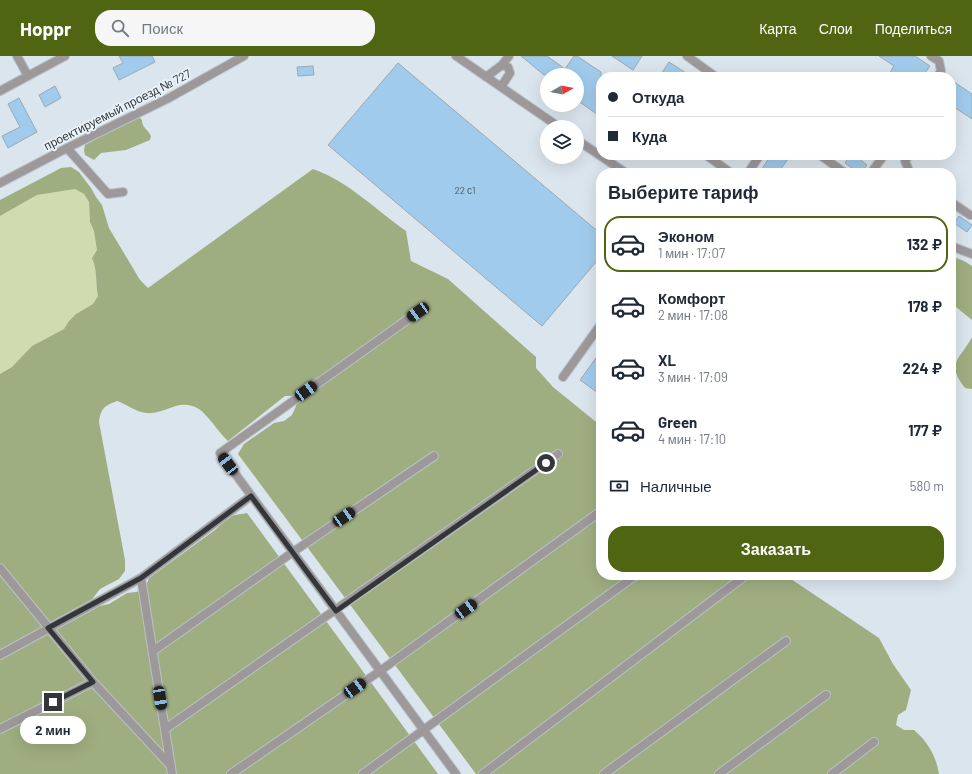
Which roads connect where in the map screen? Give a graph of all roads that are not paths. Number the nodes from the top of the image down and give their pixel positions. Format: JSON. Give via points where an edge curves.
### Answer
{"nodes":[{"id":1,"x":17,"y":56,"type":"edge"},
{"id":2,"x":65,"y":56,"type":"edge"},
{"id":3,"x":244,"y":56,"type":"edge"},
{"id":4,"x":456,"y":56,"type":"edge"},
{"id":5,"x":509,"y":56,"type":"edge"},
{"id":6,"x":687,"y":56,"type":"edge"},
{"id":7,"x":931,"y":56,"type":"edge"},
{"id":8,"x":502,"y":65,"type":"junction"},
{"id":9,"x":709,"y":72,"type":"edge"},
{"id":10,"x":940,"y":72,"type":"edge"},
{"id":11,"x":28,"y":76,"type":"junction"},
{"id":12,"x":486,"y":77,"type":"junction"},
{"id":13,"x":501,"y":87,"type":"junction"},
{"id":14,"x":0,"y":92,"type":"edge"},
{"id":15,"x":549,"y":120,"type":"edge"},
{"id":16,"x":584,"y":145,"type":"edge"},
{"id":17,"x":67,"y":148,"type":"junction"},
{"id":18,"x":596,"y":153,"type":"edge"},
{"id":19,"x":607,"y":160,"type":"edge"},
{"id":20,"x":713,"y":160,"type":"edge"},
{"id":21,"x":827,"y":160,"type":"edge"},
{"id":22,"x":619,"y":168,"type":"edge"},
{"id":23,"x":724,"y":168,"type":"edge"},
{"id":24,"x":838,"y":168,"type":"edge"},
{"id":25,"x":0,"y":183,"type":"edge"},
{"id":26,"x":123,"y":192,"type":"dead end"},
{"id":27,"x":956,"y":205,"type":"edge"},
{"id":28,"x":970,"y":215,"type":"dead end"},
{"id":29,"x":956,"y":248,"type":"edge"},
{"id":30,"x":972,"y":254,"type":"edge"},
{"id":31,"x":418,"y":312,"type":"dead end"},
{"id":32,"x":596,"y":331,"type":"edge"},
{"id":33,"x":563,"y":377,"type":"dead end"},
{"id":34,"x":558,"y":454,"type":"dead end"},
{"id":35,"x":434,"y":456,"type":"dead end"},
{"id":36,"x":251,"y":496,"type":"junction"},
{"id":37,"x":596,"y":515,"type":"edge"},
{"id":38,"x":293,"y":552,"type":"junction"},
{"id":39,"x":0,"y":568,"type":"edge"},
{"id":40,"x":141,"y":578,"type":"junction"},
{"id":41,"x":629,"y":580,"type":"edge"},
{"id":42,"x":739,"y":580,"type":"edge"},
{"id":43,"x":336,"y":611,"type":"junction"},
{"id":44,"x":48,"y":628,"type":"junction"},
{"id":45,"x":786,"y":641,"type":"dead end"},
{"id":46,"x":153,"y":651,"type":"junction"},
{"id":47,"x":0,"y":655,"type":"edge"},
{"id":48,"x":380,"y":671,"type":"junction"},
{"id":49,"x":93,"y":682,"type":"junction"},
{"id":50,"x":826,"y":695,"type":"dead end"},
{"id":51,"x":0,"y":729,"type":"edge"},
{"id":52,"x":165,"y":729,"type":"junction"},
{"id":53,"x":424,"y":730,"type":"junction"},
{"id":54,"x":874,"y":742,"type":"dead end"},
{"id":55,"x":171,"y":770,"type":"edge"},
{"id":56,"x":231,"y":774,"type":"edge"},
{"id":57,"x":363,"y":774,"type":"edge"},
{"id":58,"x":456,"y":774,"type":"edge"},
{"id":59,"x":483,"y":774,"type":"edge"},
{"id":60,"x":604,"y":774,"type":"edge"},
{"id":61,"x":719,"y":774,"type":"edge"},
{"id":62,"x":832,"y":774,"type":"edge"}],
"edges":[{"from":1,"to":11,"type":"street"},
{"from":2,"to":11,"type":"street"},
{"from":3,"to":17,"type":"street","name":"проектируемый проезд № 727","via":[[169,98]]},
{"from":4,"to":12,"type":"street"},
{"from":5,"to":8,"type":"street"},
{"from":6,"to":9,"type":"street"},
{"from":7,"to":10,"type":"street","via":[[939,61]]},
{"from":8,"to":12,"type":"street"},
{"from":8,"to":13,"type":"street","via":[[508,67],[510,73]]},
{"from":11,"to":14,"type":"street"},
{"from":12,"to":13,"type":"street"},
{"from":13,"to":15,"type":"street"},
{"from":16,"to":18,"type":"street"},
{"from":17,"to":25,"type":"street","name":"проектируемый проезд № 727"},
{"from":17,"to":26,"type":"street","via":[[108,194]]},
{"from":19,"to":22,"type":"street"},
{"from":20,"to":23,"type":"street"},
{"from":21,"to":24,"type":"street"},
{"from":27,"to":28,"type":"street"},
{"from":29,"to":30,"type":"street"},
{"from":31,"to":36,"type":"street","via":[[220,453]]},
{"from":32,"to":33,"type":"street"},
{"from":34,"to":43,"type":"street"},
{"from":35,"to":38,"type":"street"},
{"from":36,"to":38,"type":"street"},
{"from":36,"to":40,"type":"street"},
{"from":37,"to":48,"type":"street"},
{"from":38,"to":43,"type":"street"},
{"from":38,"to":46,"type":"street"},
{"from":39,"to":44,"type":"street"},
{"from":40,"to":44,"type":"street"},
{"from":40,"to":46,"type":"street"},
{"from":41,"to":53,"type":"street"},
{"from":42,"to":59,"type":"street"},
{"from":43,"to":48,"type":"street"},
{"from":43,"to":52,"type":"street"},
{"from":44,"to":47,"type":"street"},
{"from":44,"to":49,"type":"street"},
{"from":45,"to":60,"type":"street"},
{"from":46,"to":52,"type":"street"},
{"from":48,"to":53,"type":"street"},
{"from":48,"to":56,"type":"street"},
{"from":49,"to":51,"type":"street"},
{"from":49,"to":55,"type":"street"},
{"from":50,"to":61,"type":"street"},
{"from":52,"to":55,"type":"street"},
{"from":53,"to":57,"type":"street"},
{"from":53,"to":58,"type":"street"},
{"from":54,"to":62,"type":"street"}]}
